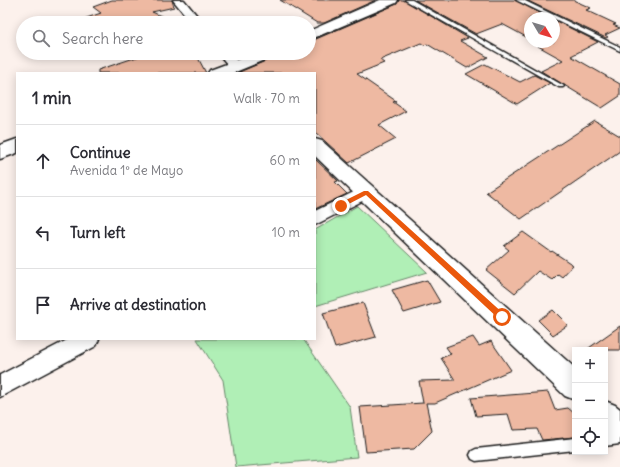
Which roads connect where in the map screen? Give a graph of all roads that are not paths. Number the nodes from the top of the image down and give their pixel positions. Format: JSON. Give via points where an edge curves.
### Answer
{"nodes":[{"id":1,"x":178,"y":0,"type":"edge"},
{"id":2,"x":391,"y":0,"type":"edge"},
{"id":3,"x":408,"y":0,"type":"edge"},
{"id":4,"x":519,"y":0,"type":"edge"},
{"id":5,"x":192,"y":16,"type":"edge"},
{"id":6,"x":316,"y":33,"type":"edge"},
{"id":7,"x":620,"y":49,"type":"edge"},
{"id":8,"x":230,"y":60,"type":"edge"},
{"id":9,"x":256,"y":60,"type":"edge"},
{"id":10,"x":239,"y":70,"type":"edge"},
{"id":11,"x":224,"y":72,"type":"edge"},
{"id":12,"x":561,"y":86,"type":"dead end"},
{"id":13,"x":16,"y":145,"type":"edge"},
{"id":14,"x":316,"y":146,"type":"edge"},
{"id":15,"x":0,"y":153,"type":"edge"},
{"id":16,"x":366,"y":192,"type":"junction"},
{"id":17,"x":316,"y":218,"type":"edge"},
{"id":18,"x":87,"y":340,"type":"edge"},
{"id":19,"x":572,"y":383,"type":"edge"},
{"id":20,"x":0,"y":386,"type":"edge"},
{"id":21,"x":608,"y":418,"type":"edge"},
{"id":22,"x":620,"y":430,"type":"edge"},
{"id":23,"x":620,"y":438,"type":"edge"},
{"id":24,"x":608,"y":440,"type":"edge"},
{"id":25,"x":572,"y":444,"type":"edge"},
{"id":26,"x":476,"y":455,"type":"dead end"}],
"edges":[{"from":1,"to":5,"type":"street"},
{"from":2,"to":6,"type":"main road"},
{"from":3,"to":12,"type":"lane"},
{"from":4,"to":7,"type":"lane"},
{"from":8,"to":10,"type":"street"},
{"from":9,"to":10,"type":"main road"},
{"from":10,"to":11,"type":"main road"},
{"from":13,"to":15,"type":"main road"},
{"from":14,"to":16,"type":"main road"},
{"from":16,"to":17,"type":"street"},
{"from":16,"to":19,"type":"main road"},
{"from":18,"to":20,"type":"street"},
{"from":21,"to":22,"type":"main road"},
{"from":23,"to":24,"type":"lane"},
{"from":25,"to":26,"type":"lane"}]}
